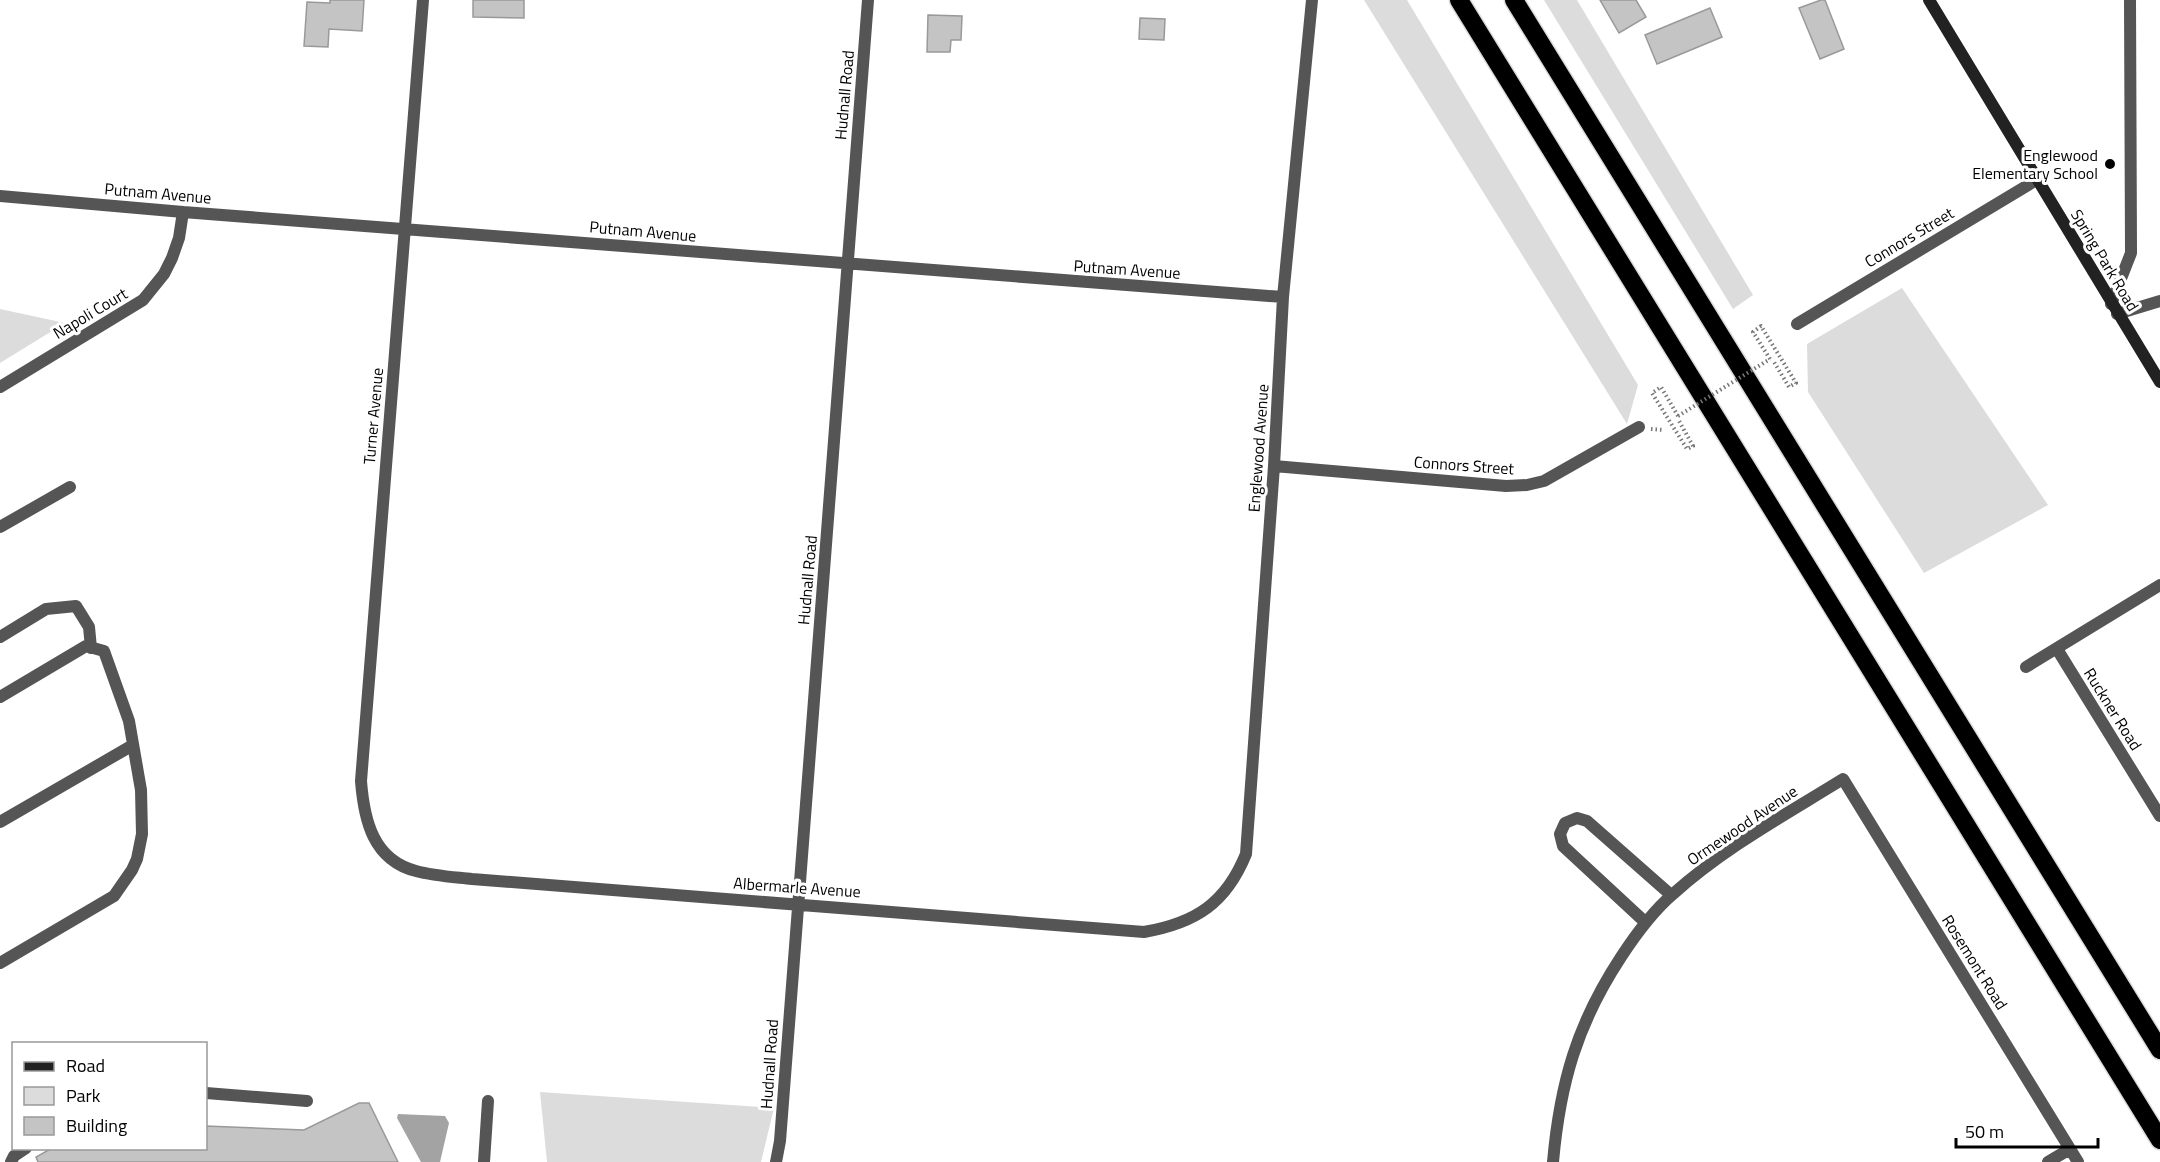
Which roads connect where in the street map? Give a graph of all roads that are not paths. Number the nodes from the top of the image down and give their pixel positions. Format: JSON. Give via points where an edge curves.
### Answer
{"nodes":[{"id":1,"x":423,"y":0,"type":"edge"},
{"id":2,"x":868,"y":0,"type":"edge"},
{"id":3,"x":1312,"y":0,"type":"edge"},
{"id":4,"x":1459,"y":0,"type":"edge"},
{"id":5,"x":1514,"y":0,"type":"edge"},
{"id":6,"x":1929,"y":0,"type":"edge"},
{"id":7,"x":2130,"y":0,"type":"edge"},
{"id":8,"x":2038,"y":179,"type":"junction"},
{"id":9,"x":0,"y":196,"type":"edge"},
{"id":10,"x":183,"y":212,"type":"junction"},
{"id":11,"x":405,"y":230,"type":"junction"},
{"id":12,"x":848,"y":264,"type":"junction"},
{"id":13,"x":1283,"y":297,"type":"junction"},
{"id":14,"x":2160,"y":301,"type":"edge"},
{"id":15,"x":2114,"y":309,"type":"junction"},
{"id":16,"x":1797,"y":324,"type":"dead end"},
{"id":17,"x":2160,"y":382,"type":"edge"},
{"id":18,"x":0,"y":387,"type":"edge"},
{"id":19,"x":1639,"y":427,"type":"dead end"},
{"id":20,"x":1274,"y":466,"type":"junction"},
{"id":21,"x":69,"y":487,"type":"dead end"},
{"id":22,"x":0,"y":527,"type":"edge"},
{"id":23,"x":2160,"y":585,"type":"edge"},
{"id":24,"x":0,"y":637,"type":"edge"},
{"id":25,"x":91,"y":648,"type":"junction"},
{"id":26,"x":2057,"y":649,"type":"junction"},
{"id":27,"x":2026,"y":667,"type":"dead end"},
{"id":28,"x":0,"y":697,"type":"edge"},
{"id":29,"x":133,"y":745,"type":"junction"},
{"id":30,"x":1843,"y":779,"type":"joint"},
{"id":31,"x":2160,"y":816,"type":"edge"},
{"id":32,"x":0,"y":822,"type":"edge"},
{"id":33,"x":370,"y":834,"type":"joint"},
{"id":34,"x":1225,"y":893,"type":"joint"},
{"id":35,"x":1671,"y":895,"type":"junction"},
{"id":36,"x":798,"y":903,"type":"junction"},
{"id":37,"x":1645,"y":922,"type":"junction"},
{"id":38,"x":0,"y":963,"type":"edge"},
{"id":39,"x":2160,"y":1050,"type":"edge"},
{"id":40,"x":207,"y":1093,"type":"edge"},
{"id":41,"x":307,"y":1101,"type":"dead end"},
{"id":42,"x":488,"y":1101,"type":"dead end"},
{"id":43,"x":2160,"y":1140,"type":"edge"},
{"id":44,"x":2070,"y":1149,"type":"junction"},
{"id":45,"x":24,"y":1150,"type":"edge"},
{"id":46,"x":11,"y":1162,"type":"edge"},
{"id":47,"x":484,"y":1162,"type":"edge"},
{"id":48,"x":776,"y":1162,"type":"edge"},
{"id":49,"x":1553,"y":1162,"type":"edge"},
{"id":50,"x":2048,"y":1162,"type":"edge"},
{"id":51,"x":2078,"y":1162,"type":"edge"}],
"edges":[{"from":1,"to":11,"type":"street","name":"Turner Avenue"},
{"from":2,"to":12,"type":"street","name":"Hudnall Road"},
{"from":3,"to":13,"type":"street","name":"Englewood Avenue"},
{"from":4,"to":43,"type":"highway"},
{"from":5,"to":39,"type":"highway"},
{"from":6,"to":8,"type":"main road","name":"Spring Park Road"},
{"from":7,"to":15,"type":"street","via":[[2131,253]]},
{"from":8,"to":15,"type":"main road","name":"Spring Park Road"},
{"from":8,"to":16,"type":"street","name":"Connors Street"},
{"from":9,"to":10,"type":"street","name":"Putnam Avenue"},
{"from":10,"to":11,"type":"street","name":"Putnam Avenue"},
{"from":10,"to":18,"type":"street","name":"Napoli Court","via":[[172,258],[143,300]]},
{"from":11,"to":12,"type":"street","name":"Putnam Avenue"},
{"from":11,"to":33,"type":"street","name":"Turner Avenue","via":[[361,782]]},
{"from":12,"to":13,"type":"street","name":"Putnam Avenue"},
{"from":12,"to":36,"type":"street","name":"Hudnall Road"},
{"from":13,"to":20,"type":"street","name":"Englewood Avenue"},
{"from":14,"to":15,"type":"street"},
{"from":15,"to":17,"type":"main road","name":"Spring Park Road"},
{"from":19,"to":20,"type":"street","name":"Connors Street","via":[[1544,481],[1527,485]]},
{"from":20,"to":34,"type":"street","name":"Englewood Avenue","via":[[1246,854]]},
{"from":21,"to":22,"type":"street"},
{"from":23,"to":26,"type":"street"},
{"from":24,"to":25,"type":"street","via":[[46,609],[76,606],[89,627]]},
{"from":25,"to":28,"type":"street","via":[[86,646]]},
{"from":25,"to":29,"type":"street","via":[[104,651],[129,721]]},
{"from":26,"to":27,"type":"street"},
{"from":26,"to":31,"type":"street","name":"Ruckner Road"},
{"from":29,"to":32,"type":"street"},
{"from":29,"to":38,"type":"street","via":[[141,790],[142,834],[132,870],[114,896]]},
{"from":30,"to":35,"type":"street","name":"Ormewood Avenue","via":[[1734,846]]},
{"from":30,"to":44,"type":"street","name":"Rosemont Road"},
{"from":33,"to":36,"type":"street","name":"Albermarle Avenue","via":[[382,852],[415,871],[472,879]]},
{"from":34,"to":36,"type":"street","name":"Albermarle Avenue","via":[[1192,918],[1144,932]]},
{"from":35,"to":37,"type":"street","name":"Ormewood Avenue"},
{"from":35,"to":37,"type":"street","via":[[1587,820],[1577,818],[1565,823],[1560,834],[1563,846]]},
{"from":36,"to":48,"type":"street","name":"Hudnall Road"},
{"from":37,"to":49,"type":"street","name":"Ormewood Avenue","via":[[1588,1013],[1562,1093]]},
{"from":40,"to":41,"type":"street"},
{"from":42,"to":47,"type":"street"},
{"from":44,"to":50,"type":"street"},
{"from":44,"to":51,"type":"street","name":"Rosemont Road"},
{"from":45,"to":46,"type":"street"}]}
